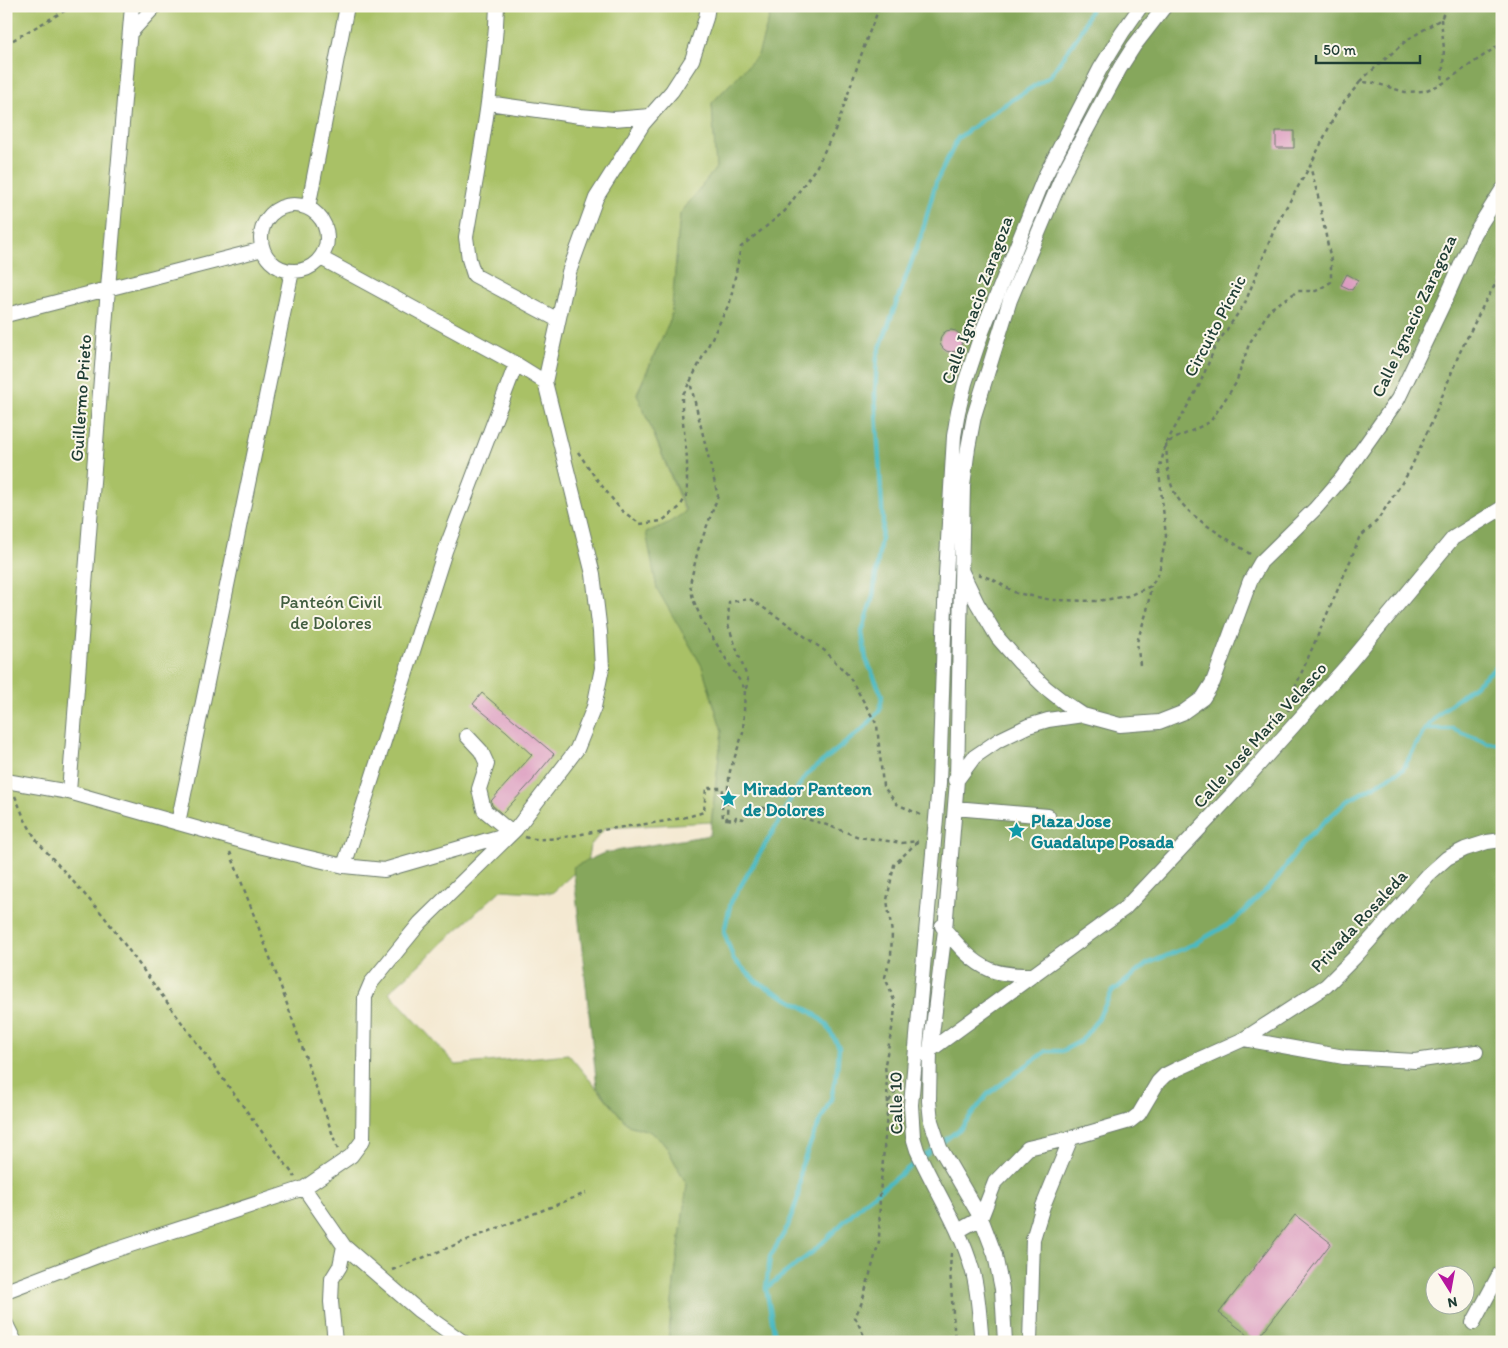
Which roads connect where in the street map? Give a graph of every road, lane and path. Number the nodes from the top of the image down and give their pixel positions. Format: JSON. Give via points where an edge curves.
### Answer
{"nodes":[{"id":1,"x":73,"y":6,"type":"edge"},
{"id":2,"x":132,"y":6,"type":"edge"},
{"id":3,"x":155,"y":6,"type":"edge"},
{"id":4,"x":347,"y":6,"type":"edge"},
{"id":5,"x":497,"y":6,"type":"edge"},
{"id":6,"x":708,"y":6,"type":"edge"},
{"id":7,"x":880,"y":6,"type":"edge"},
{"id":8,"x":1140,"y":6,"type":"edge"},
{"id":9,"x":1165,"y":6,"type":"edge"},
{"id":10,"x":1447,"y":6,"type":"edge"},
{"id":11,"x":1441,"y":19,"type":"junction"},
{"id":12,"x":131,"y":32,"type":"junction"},
{"id":13,"x":1502,"y":43,"type":"edge"},
{"id":14,"x":6,"y":44,"type":"edge"},
{"id":15,"x":1360,"y":82,"type":"junction"},
{"id":16,"x":1442,"y":84,"type":"junction"},
{"id":17,"x":488,"y":103,"type":"junction"},
{"id":18,"x":650,"y":116,"type":"junction"},
{"id":19,"x":1310,"y":166,"type":"junction"},
{"id":20,"x":1502,"y":190,"type":"edge"},
{"id":21,"x":308,"y":208,"type":"junction"},
{"id":22,"x":263,"y":249,"type":"junction"},
{"id":23,"x":321,"y":258,"type":"junction"},
{"id":24,"x":292,"y":271,"type":"junction"},
{"id":25,"x":1502,"y":273,"type":"edge"},
{"id":26,"x":108,"y":288,"type":"junction"},
{"id":27,"x":6,"y":315,"type":"edge"},
{"id":28,"x":558,"y":320,"type":"junction"},
{"id":29,"x":516,"y":364,"type":"junction"},
{"id":30,"x":545,"y":382,"type":"junction"},
{"id":31,"x":690,"y":382,"type":"junction"},
{"id":32,"x":1166,"y":443,"type":"junction"},
{"id":33,"x":576,"y":450,"type":"dead end"},
{"id":34,"x":1502,"y":508,"type":"edge"},
{"id":35,"x":1262,"y":562,"type":"junction"},
{"id":36,"x":960,"y":569,"type":"junction"},
{"id":37,"x":1151,"y":586,"type":"junction"},
{"id":38,"x":1140,"y":665,"type":"dead end"},
{"id":39,"x":746,"y":689,"type":"junction"},
{"id":40,"x":1083,"y":715,"type":"junction"},
{"id":41,"x":1286,"y":716,"type":"dead end"},
{"id":42,"x":467,"y":736,"type":"dead end"},
{"id":43,"x":957,"y":780,"type":"junction"},
{"id":44,"x":8,"y":782,"type":"edge"},
{"id":45,"x":939,"y":784,"type":"junction"},
{"id":46,"x":69,"y":792,"type":"junction"},
{"id":47,"x":955,"y":808,"type":"junction"},
{"id":48,"x":1048,"y":816,"type":"dead end"},
{"id":49,"x":727,"y":819,"type":"junction"},
{"id":50,"x":936,"y":821,"type":"junction"},
{"id":51,"x":178,"y":823,"type":"junction"},
{"id":52,"x":512,"y":833,"type":"junction"},
{"id":53,"x":223,"y":835,"type":"junction"},
{"id":54,"x":1502,"y":840,"type":"edge"},
{"id":55,"x":344,"y":866,"type":"junction"},
{"id":56,"x":928,"y":911,"type":"junction"},
{"id":57,"x":945,"y":930,"type":"junction"},
{"id":58,"x":1034,"y":975,"type":"junction"},
{"id":59,"x":1244,"y":1039,"type":"junction"},
{"id":60,"x":930,"y":1050,"type":"junction"},
{"id":61,"x":1476,"y":1052,"type":"dead end"},
{"id":62,"x":913,"y":1067,"type":"junction"},
{"id":63,"x":888,"y":1103,"type":"junction"},
{"id":64,"x":1071,"y":1138,"type":"junction"},
{"id":65,"x":342,"y":1161,"type":"junction"},
{"id":66,"x":304,"y":1188,"type":"junction"},
{"id":67,"x":586,"y":1193,"type":"dead end"},
{"id":68,"x":981,"y":1218,"type":"junction"},
{"id":69,"x":958,"y":1231,"type":"junction"},
{"id":70,"x":951,"y":1245,"type":"dead end"},
{"id":71,"x":344,"y":1246,"type":"junction"},
{"id":72,"x":1502,"y":1271,"type":"edge"},
{"id":73,"x":378,"y":1275,"type":"junction"},
{"id":74,"x":6,"y":1291,"type":"edge"},
{"id":75,"x":1473,"y":1323,"type":"dead end"},
{"id":76,"x":6,"y":1324,"type":"edge"},
{"id":77,"x":15,"y":1342,"type":"edge"},
{"id":78,"x":336,"y":1342,"type":"edge"},
{"id":79,"x":463,"y":1342,"type":"edge"},
{"id":80,"x":867,"y":1342,"type":"edge"},
{"id":81,"x":955,"y":1342,"type":"edge"},
{"id":82,"x":982,"y":1342,"type":"edge"},
{"id":83,"x":1005,"y":1342,"type":"edge"},
{"id":84,"x":1030,"y":1342,"type":"edge"}],
"edges":[{"from":1,"to":14,"type":"path"},
{"from":2,"to":12,"type":"street","name":"Guillermo Prieto"},
{"from":3,"to":12,"type":"street"},
{"from":4,"to":21,"type":"street"},
{"from":5,"to":17,"type":"street"},
{"from":6,"to":18,"type":"street","via":[[692,60],[672,91]]},
{"from":7,"to":31,"type":"path","via":[[837,126],[817,166],[785,211],[741,247],[730,302]]},
{"from":8,"to":45,"type":"street","name":"Calle Ignacio Zaragoza","via":[[1100,69],[1044,178],[965,383],[954,436]]},
{"from":9,"to":36,"type":"street","name":"Calle Ignacio Zaragoza","via":[[1120,68],[1064,172],[1010,300],[974,416],[968,448],[963,485]]},
{"from":10,"to":11,"type":"path"},
{"from":11,"to":15,"type":"path","name":"Circuito Pícnic","via":[[1406,40]]},
{"from":11,"to":16,"type":"path","via":[[1444,49]]},
{"from":12,"to":26,"type":"street","name":"Guillermo Prieto"},
{"from":13,"to":16,"type":"path"},
{"from":15,"to":16,"type":"path","via":[[1405,92],[1424,91]]},
{"from":15,"to":19,"type":"path","name":"Circuito Pícnic","via":[[1337,111]]},
{"from":17,"to":18,"type":"street","via":[[614,119]]},
{"from":17,"to":28,"type":"street","via":[[466,237],[474,275]]},
{"from":18,"to":28,"type":"street","via":[[596,198],[569,272]]},
{"from":19,"to":32,"type":"path","name":"Circuito Pícnic","via":[[1276,225],[1245,303],[1215,347],[1199,386]]},
{"from":19,"to":32,"type":"path","via":[[1331,261],[1331,282],[1316,291],[1298,291],[1270,309],[1249,344],[1236,383],[1210,422]]},
{"from":20,"to":35,"type":"street","name":"Calle Ignacio Zaragoza","via":[[1475,232],[1398,399],[1342,478]]},
{"from":21,"to":22,"type":"street","via":[[289,206],[272,214],[262,230]]},
{"from":21,"to":23,"type":"street","via":[[323,221],[327,230],[328,240]]},
{"from":22,"to":24,"type":"street","via":[[274,264]]},
{"from":22,"to":26,"type":"street"},
{"from":23,"to":24,"type":"street","via":[[313,266]]},
{"from":23,"to":29,"type":"street"},
{"from":24,"to":51,"type":"street"},
{"from":25,"to":41,"type":"path","via":[[1458,354],[1408,472],[1377,521],[1359,538]]},
{"from":26,"to":27,"type":"street"},
{"from":26,"to":46,"type":"street","name":"Guillermo Prieto"},
{"from":28,"to":30,"type":"street"},
{"from":29,"to":30,"type":"street"},
{"from":29,"to":55,"type":"street","via":[[445,551]]},
{"from":30,"to":52,"type":"street","via":[[593,574],[602,668],[594,707],[577,749]]},
{"from":31,"to":33,"type":"path","via":[[682,396],[687,494],[680,507],[662,521],[640,524],[621,510]]},
{"from":31,"to":39,"type":"path","via":[[718,496],[698,550],[690,584],[702,621]]},
{"from":32,"to":35,"type":"path","via":[[1167,467],[1179,501],[1191,514]]},
{"from":32,"to":37,"type":"path","name":"Circuito Pícnic","via":[[1159,471],[1166,536],[1159,573]]},
{"from":34,"to":58,"type":"street","name":"Calle José María Velasco","via":[[1453,538],[1351,661],[1125,908]]},
{"from":35,"to":40,"type":"street","name":"Calle Ignacio Zaragoza","via":[[1250,581],[1213,682],[1203,698],[1182,713],[1159,722],[1120,725]]},
{"from":36,"to":37,"type":"path","via":[[994,580],[1016,593],[1052,600],[1097,601],[1128,596]]},
{"from":36,"to":40,"type":"street","name":"Calle Ignacio Zaragoza","via":[[998,638],[1046,688]]},
{"from":36,"to":43,"type":"street","name":"Calle Ignacio Zaragoza"},
{"from":37,"to":38,"type":"path","name":"Circuito Pícnic","via":[[1137,642]]},
{"from":39,"to":49,"type":"path","via":[[744,733],[730,771]]},
{"from":39,"to":50,"type":"path","via":[[748,680],[728,625],[730,602],[750,599],[825,651],[849,676],[877,725],[883,786],[897,804]]},
{"from":40,"to":43,"type":"street","name":"Calle Ignacio Zaragoza","via":[[1048,720],[999,740],[974,757]]},
{"from":42,"to":52,"type":"street","via":[[481,750],[487,764],[479,789],[484,810]]},
{"from":43,"to":45,"type":"street"},
{"from":43,"to":47,"type":"street","name":"Calle Ignacio Zaragoza"},
{"from":44,"to":46,"type":"street"},
{"from":44,"to":66,"type":"path","via":[[37,841],[103,915]]},
{"from":45,"to":50,"type":"street","name":"Calle Ignacio Zaragoza"},
{"from":46,"to":51,"type":"street"},
{"from":47,"to":48,"type":"street"},
{"from":47,"to":57,"type":"street","name":"Calle Ignacio Zaragoza"},
{"from":49,"to":52,"type":"path","via":[[723,819],[723,788],[706,788],[704,812],[696,814],[557,838],[529,839]]},
{"from":49,"to":63,"type":"path","via":[[743,819],[744,814],[751,816],[760,807],[859,837],[902,843],[918,841],[894,865],[887,900],[892,933],[886,977],[895,1004],[885,1064]]},
{"from":50,"to":56,"type":"street","name":"Calle Ignacio Zaragoza"},
{"from":51,"to":53,"type":"street"},
{"from":52,"to":55,"type":"street","via":[[384,870]]},
{"from":52,"to":65,"type":"street","via":[[420,923],[371,983],[365,997],[363,1140]]},
{"from":53,"to":55,"type":"street"},
{"from":53,"to":65,"type":"path"},
{"from":54,"to":59,"type":"street","name":"Privada Rosaleda","via":[[1465,849],[1447,858],[1326,986]]},
{"from":56,"to":57,"type":"street"},
{"from":56,"to":62,"type":"street","name":"Calle 10"},
{"from":57,"to":58,"type":"street","via":[[969,956],[991,970]]},
{"from":57,"to":60,"type":"street","name":"Calle 10"},
{"from":58,"to":60,"type":"street","name":"Calle José María Velasco"},
{"from":59,"to":61,"type":"street","via":[[1344,1057],[1415,1061]]},
{"from":59,"to":64,"type":"street","name":"Privada Rosaleda","via":[[1165,1076],[1139,1114],[1130,1121]]},
{"from":60,"to":62,"type":"street","name":"Calle José María Velasco"},
{"from":60,"to":68,"type":"street","name":"Calle 10","via":[[929,1101],[934,1134]]},
{"from":62,"to":63,"type":"path"},
{"from":62,"to":69,"type":"street","name":"Calle 10","via":[[913,1137],[924,1166]]},
{"from":63,"to":80,"type":"path","via":[[879,1242],[856,1317]]},
{"from":64,"to":68,"type":"street","name":"Privada Rosaleda","via":[[1028,1148],[995,1182]]},
{"from":64,"to":84,"type":"street","via":[[1033,1239]]},
{"from":65,"to":66,"type":"street"},
{"from":66,"to":71,"type":"street"},
{"from":66,"to":74,"type":"street","via":[[103,1254]]},
{"from":67,"to":73,"type":"path"},
{"from":68,"to":69,"type":"street"},
{"from":68,"to":83,"type":"street","name":"Calle 10","via":[[995,1255],[1002,1289]]},
{"from":69,"to":82,"type":"street","name":"Calle 10","via":[[972,1267]]},
{"from":70,"to":81,"type":"path"},
{"from":71,"to":73,"type":"street"},
{"from":71,"to":78,"type":"street","via":[[340,1266],[332,1279]]},
{"from":72,"to":75,"type":"street"},
{"from":73,"to":79,"type":"street","via":[[418,1310]]},
{"from":76,"to":77,"type":"street"}]}
